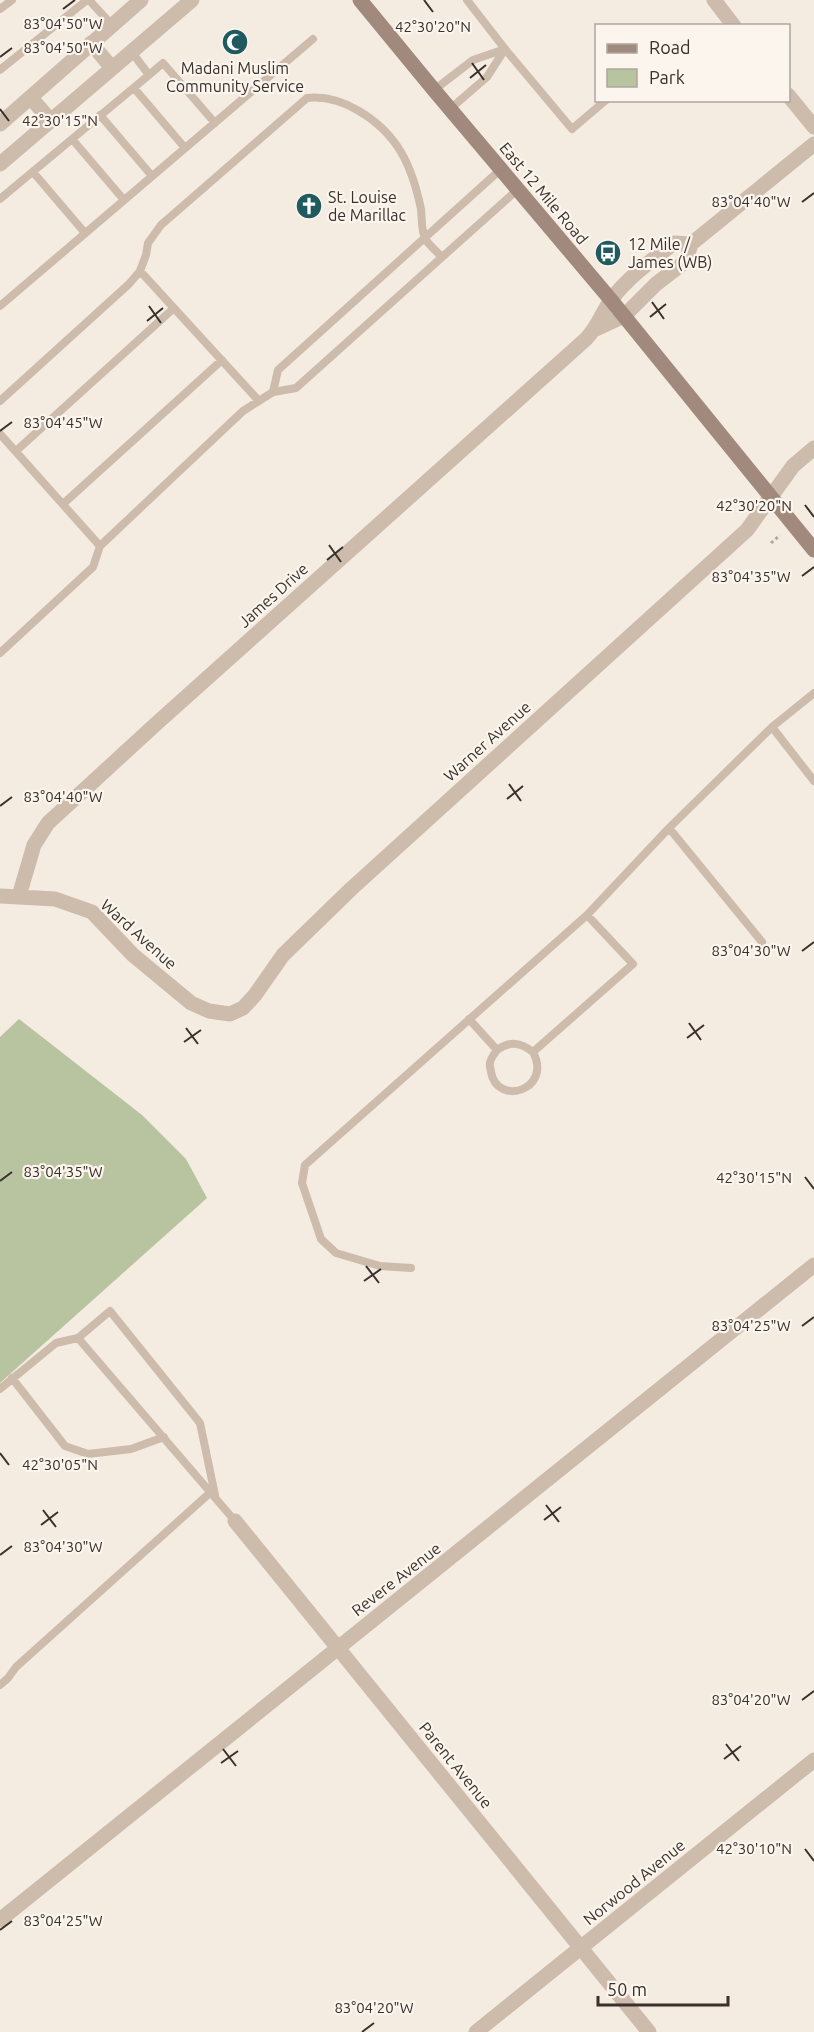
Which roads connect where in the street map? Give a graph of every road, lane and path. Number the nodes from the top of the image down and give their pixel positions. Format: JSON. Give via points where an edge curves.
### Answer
{"nodes":[{"id":1,"x":12,"y":0,"type":"edge"},
{"id":2,"x":88,"y":0,"type":"edge"},
{"id":3,"x":141,"y":0,"type":"edge"},
{"id":4,"x":192,"y":0,"type":"edge"},
{"id":5,"x":360,"y":0,"type":"edge"},
{"id":6,"x":466,"y":0,"type":"edge"},
{"id":7,"x":714,"y":0,"type":"edge"},
{"id":8,"x":0,"y":9,"type":"edge"},
{"id":9,"x":732,"y":24,"type":"edge"},
{"id":10,"x":112,"y":25,"type":"junction"},
{"id":11,"x":313,"y":39,"type":"dead end"},
{"id":12,"x":91,"y":43,"type":"junction"},
{"id":13,"x":505,"y":49,"type":"junction"},
{"id":14,"x":131,"y":51,"type":"junction"},
{"id":15,"x":112,"y":68,"type":"junction"},
{"id":16,"x":0,"y":70,"type":"edge"},
{"id":17,"x":150,"y":75,"type":"junction"},
{"id":18,"x":134,"y":88,"type":"junction"},
{"id":19,"x":434,"y":90,"type":"junction"},
{"id":20,"x":790,"y":96,"type":"edge"},
{"id":21,"x":31,"y":98,"type":"junction"},
{"id":22,"x":604,"y":102,"type":"edge"},
{"id":23,"x":450,"y":109,"type":"junction"},
{"id":24,"x":100,"y":115,"type":"junction"},
{"id":25,"x":51,"y":121,"type":"junction"},
{"id":26,"x":0,"y":123,"type":"edge"},
{"id":27,"x":214,"y":123,"type":"junction"},
{"id":28,"x":814,"y":127,"type":"edge"},
{"id":29,"x":72,"y":139,"type":"junction"},
{"id":30,"x":814,"y":144,"type":"edge"},
{"id":31,"x":185,"y":148,"type":"junction"},
{"id":32,"x":0,"y":164,"type":"edge"},
{"id":33,"x":500,"y":170,"type":"junction"},
{"id":34,"x":33,"y":172,"type":"junction"},
{"id":35,"x":152,"y":176,"type":"junction"},
{"id":36,"x":517,"y":190,"type":"junction"},
{"id":37,"x":0,"y":199,"type":"edge"},
{"id":38,"x":124,"y":200,"type":"junction"},
{"id":39,"x":85,"y":233,"type":"junction"},
{"id":40,"x":425,"y":239,"type":"junction"},
{"id":41,"x":691,"y":244,"type":"junction"},
{"id":42,"x":442,"y":257,"type":"junction"},
{"id":43,"x":140,"y":271,"type":"junction"},
{"id":44,"x":611,"y":300,"type":"junction"},
{"id":45,"x":0,"y":306,"type":"edge"},
{"id":46,"x":174,"y":308,"type":"junction"},
{"id":47,"x":624,"y":316,"type":"junction"},
{"id":48,"x":596,"y":328,"type":"junction"},
{"id":49,"x":222,"y":360,"type":"junction"},
{"id":50,"x":273,"y":392,"type":"junction"},
{"id":51,"x":0,"y":400,"type":"edge"},
{"id":52,"x":259,"y":401,"type":"junction"},
{"id":53,"x":0,"y":434,"type":"edge"},
{"id":54,"x":814,"y":448,"type":"edge"},
{"id":55,"x":16,"y":451,"type":"junction"},
{"id":56,"x":771,"y":496,"type":"junction"},
{"id":57,"x":63,"y":504,"type":"junction"},
{"id":58,"x":100,"y":546,"type":"junction"},
{"id":59,"x":814,"y":550,"type":"edge"},
{"id":60,"x":0,"y":653,"type":"edge"},
{"id":61,"x":813,"y":695,"type":"edge"},
{"id":62,"x":772,"y":727,"type":"junction"},
{"id":63,"x":814,"y":781,"type":"edge"},
{"id":64,"x":669,"y":828,"type":"junction"},
{"id":65,"x":0,"y":896,"type":"edge"},
{"id":66,"x":19,"y":896,"type":"junction"},
{"id":67,"x":586,"y":915,"type":"junction"},
{"id":68,"x":762,"y":942,"type":"dead end"},
{"id":69,"x":230,"y":1014,"type":"joint"},
{"id":70,"x":469,"y":1019,"type":"junction"},
{"id":71,"x":496,"y":1050,"type":"junction"},
{"id":72,"x":533,"y":1052,"type":"junction"},
{"id":73,"x":814,"y":1265,"type":"edge"},
{"id":74,"x":411,"y":1268,"type":"dead end"},
{"id":75,"x":78,"y":1338,"type":"junction"},
{"id":76,"x":12,"y":1378,"type":"junction"},
{"id":77,"x":0,"y":1389,"type":"edge"},
{"id":78,"x":164,"y":1437,"type":"junction"},
{"id":79,"x":213,"y":1493,"type":"junction"},
{"id":80,"x":235,"y":1521,"type":"joint"},
{"id":81,"x":338,"y":1648,"type":"junction"},
{"id":82,"x":0,"y":1685,"type":"edge"},
{"id":83,"x":814,"y":1760,"type":"edge"},
{"id":84,"x":0,"y":1920,"type":"edge"},
{"id":85,"x":581,"y":1947,"type":"junction"},
{"id":86,"x":476,"y":2032,"type":"edge"},
{"id":87,"x":649,"y":2032,"type":"edge"}],
"edges":[{"from":1,"to":8,"type":"lane"},
{"from":2,"to":10,"type":"lane"},
{"from":2,"to":16,"type":"lane"},
{"from":3,"to":10,"type":"street"},
{"from":4,"to":14,"type":"street"},
{"from":5,"to":19,"type":"main road","name":"East 12 Mile Road"},
{"from":6,"to":13,"type":"lane"},
{"from":7,"to":9,"type":"street"},
{"from":10,"to":12,"type":"street"},
{"from":11,"to":27,"type":"lane"},
{"from":12,"to":15,"type":"street"},
{"from":12,"to":21,"type":"street"},
{"from":13,"to":19,"type":"lane","via":[[473,60]]},
{"from":13,"to":22,"type":"lane","via":[[572,129]]},
{"from":13,"to":23,"type":"lane","via":[[487,77]]},
{"from":14,"to":15,"type":"street"},
{"from":14,"to":17,"type":"lane"},
{"from":15,"to":25,"type":"street"},
{"from":17,"to":18,"type":"lane"},
{"from":17,"to":27,"type":"lane","via":[[163,63]]},
{"from":18,"to":24,"type":"lane"},
{"from":18,"to":31,"type":"lane"},
{"from":19,"to":23,"type":"main road","name":"East 12 Mile Road"},
{"from":20,"to":28,"type":"street"},
{"from":21,"to":25,"type":"street"},
{"from":21,"to":26,"type":"street"},
{"from":23,"to":33,"type":"main road","name":"East 12 Mile Road"},
{"from":24,"to":29,"type":"lane"},
{"from":24,"to":35,"type":"lane"},
{"from":25,"to":32,"type":"street"},
{"from":27,"to":31,"type":"lane"},
{"from":29,"to":34,"type":"lane"},
{"from":29,"to":38,"type":"lane"},
{"from":30,"to":41,"type":"street","name":"James Drive"},
{"from":31,"to":35,"type":"lane"},
{"from":33,"to":36,"type":"main road","name":"East 12 Mile Road"},
{"from":33,"to":40,"type":"lane"},
{"from":34,"to":37,"type":"lane"},
{"from":34,"to":39,"type":"lane"},
{"from":35,"to":38,"type":"lane"},
{"from":36,"to":42,"type":"lane"},
{"from":36,"to":44,"type":"main road","name":"East 12 Mile Road"},
{"from":38,"to":39,"type":"lane"},
{"from":39,"to":45,"type":"lane"},
{"from":40,"to":42,"type":"lane"},
{"from":40,"to":43,"type":"lane","via":[[415,182],[390,134],[344,102],[307,98],[161,225],[148,243]]},
{"from":40,"to":50,"type":"lane","via":[[278,370]]},
{"from":41,"to":44,"type":"street","name":"James Drive","via":[[674,243],[643,267]]},
{"from":41,"to":47,"type":"street","name":"James Drive","via":[[686,261]]},
{"from":42,"to":50,"type":"lane","via":[[296,388]]},
{"from":43,"to":46,"type":"lane"},
{"from":43,"to":51,"type":"lane"},
{"from":44,"to":47,"type":"main road","name":"East 12 Mile Road"},
{"from":44,"to":48,"type":"street","name":"James Drive"},
{"from":46,"to":49,"type":"lane"},
{"from":46,"to":55,"type":"lane"},
{"from":47,"to":48,"type":"street","name":"James Drive"},
{"from":47,"to":56,"type":"main road","name":"East 12 Mile Road"},
{"from":48,"to":66,"type":"street","name":"James Drive","via":[[48,823],[34,845]]},
{"from":49,"to":52,"type":"lane"},
{"from":49,"to":57,"type":"lane"},
{"from":50,"to":52,"type":"lane"},
{"from":52,"to":58,"type":"lane","via":[[243,411]]},
{"from":53,"to":55,"type":"lane"},
{"from":54,"to":56,"type":"street","name":"Warner Avenue","via":[[792,466]]},
{"from":55,"to":57,"type":"lane"},
{"from":56,"to":59,"type":"main road","name":"East 12 Mile Road"},
{"from":56,"to":69,"type":"street","name":"Warner Avenue","via":[[747,530],[351,889],[283,955],[243,1008]]},
{"from":57,"to":58,"type":"lane"},
{"from":58,"to":60,"type":"lane","via":[[93,567]]},
{"from":61,"to":62,"type":"lane"},
{"from":62,"to":63,"type":"lane"},
{"from":62,"to":64,"type":"lane"},
{"from":64,"to":67,"type":"lane"},
{"from":64,"to":68,"type":"lane"},
{"from":65,"to":66,"type":"street"},
{"from":66,"to":69,"type":"street","name":"Ward Avenue","via":[[55,899],[92,912],[133,955],[191,1003]]},
{"from":67,"to":70,"type":"lane"},
{"from":67,"to":72,"type":"lane","via":[[633,964]]},
{"from":70,"to":71,"type":"lane"},
{"from":70,"to":74,"type":"lane","via":[[305,1165],[302,1183],[321,1239],[336,1253],[380,1266]]},
{"from":71,"to":72,"type":"lane","via":[[515,1043]]},
{"from":71,"to":72,"type":"lane","via":[[490,1062],[492,1079],[512,1092],[534,1081],[538,1070]]},
{"from":73,"to":81,"type":"street","name":"Revere Avenue"},
{"from":75,"to":76,"type":"lane","via":[[56,1343]]},
{"from":75,"to":78,"type":"lane"},
{"from":75,"to":79,"type":"lane","via":[[110,1311],[200,1423]]},
{"from":76,"to":77,"type":"lane"},
{"from":76,"to":78,"type":"lane","via":[[65,1446],[88,1454],[131,1449]]},
{"from":78,"to":79,"type":"lane"},
{"from":79,"to":80,"type":"lane"},
{"from":79,"to":82,"type":"lane","via":[[86,1602]]},
{"from":80,"to":81,"type":"street","name":"Parent Avenue"},
{"from":81,"to":84,"type":"street","name":"Revere Avenue"},
{"from":81,"to":85,"type":"street","name":"Parent Avenue"},
{"from":83,"to":85,"type":"street","name":"Norwood Avenue"},
{"from":85,"to":86,"type":"street","name":"Norwood Avenue"},
{"from":85,"to":87,"type":"street","name":"Parent Avenue"}]}
